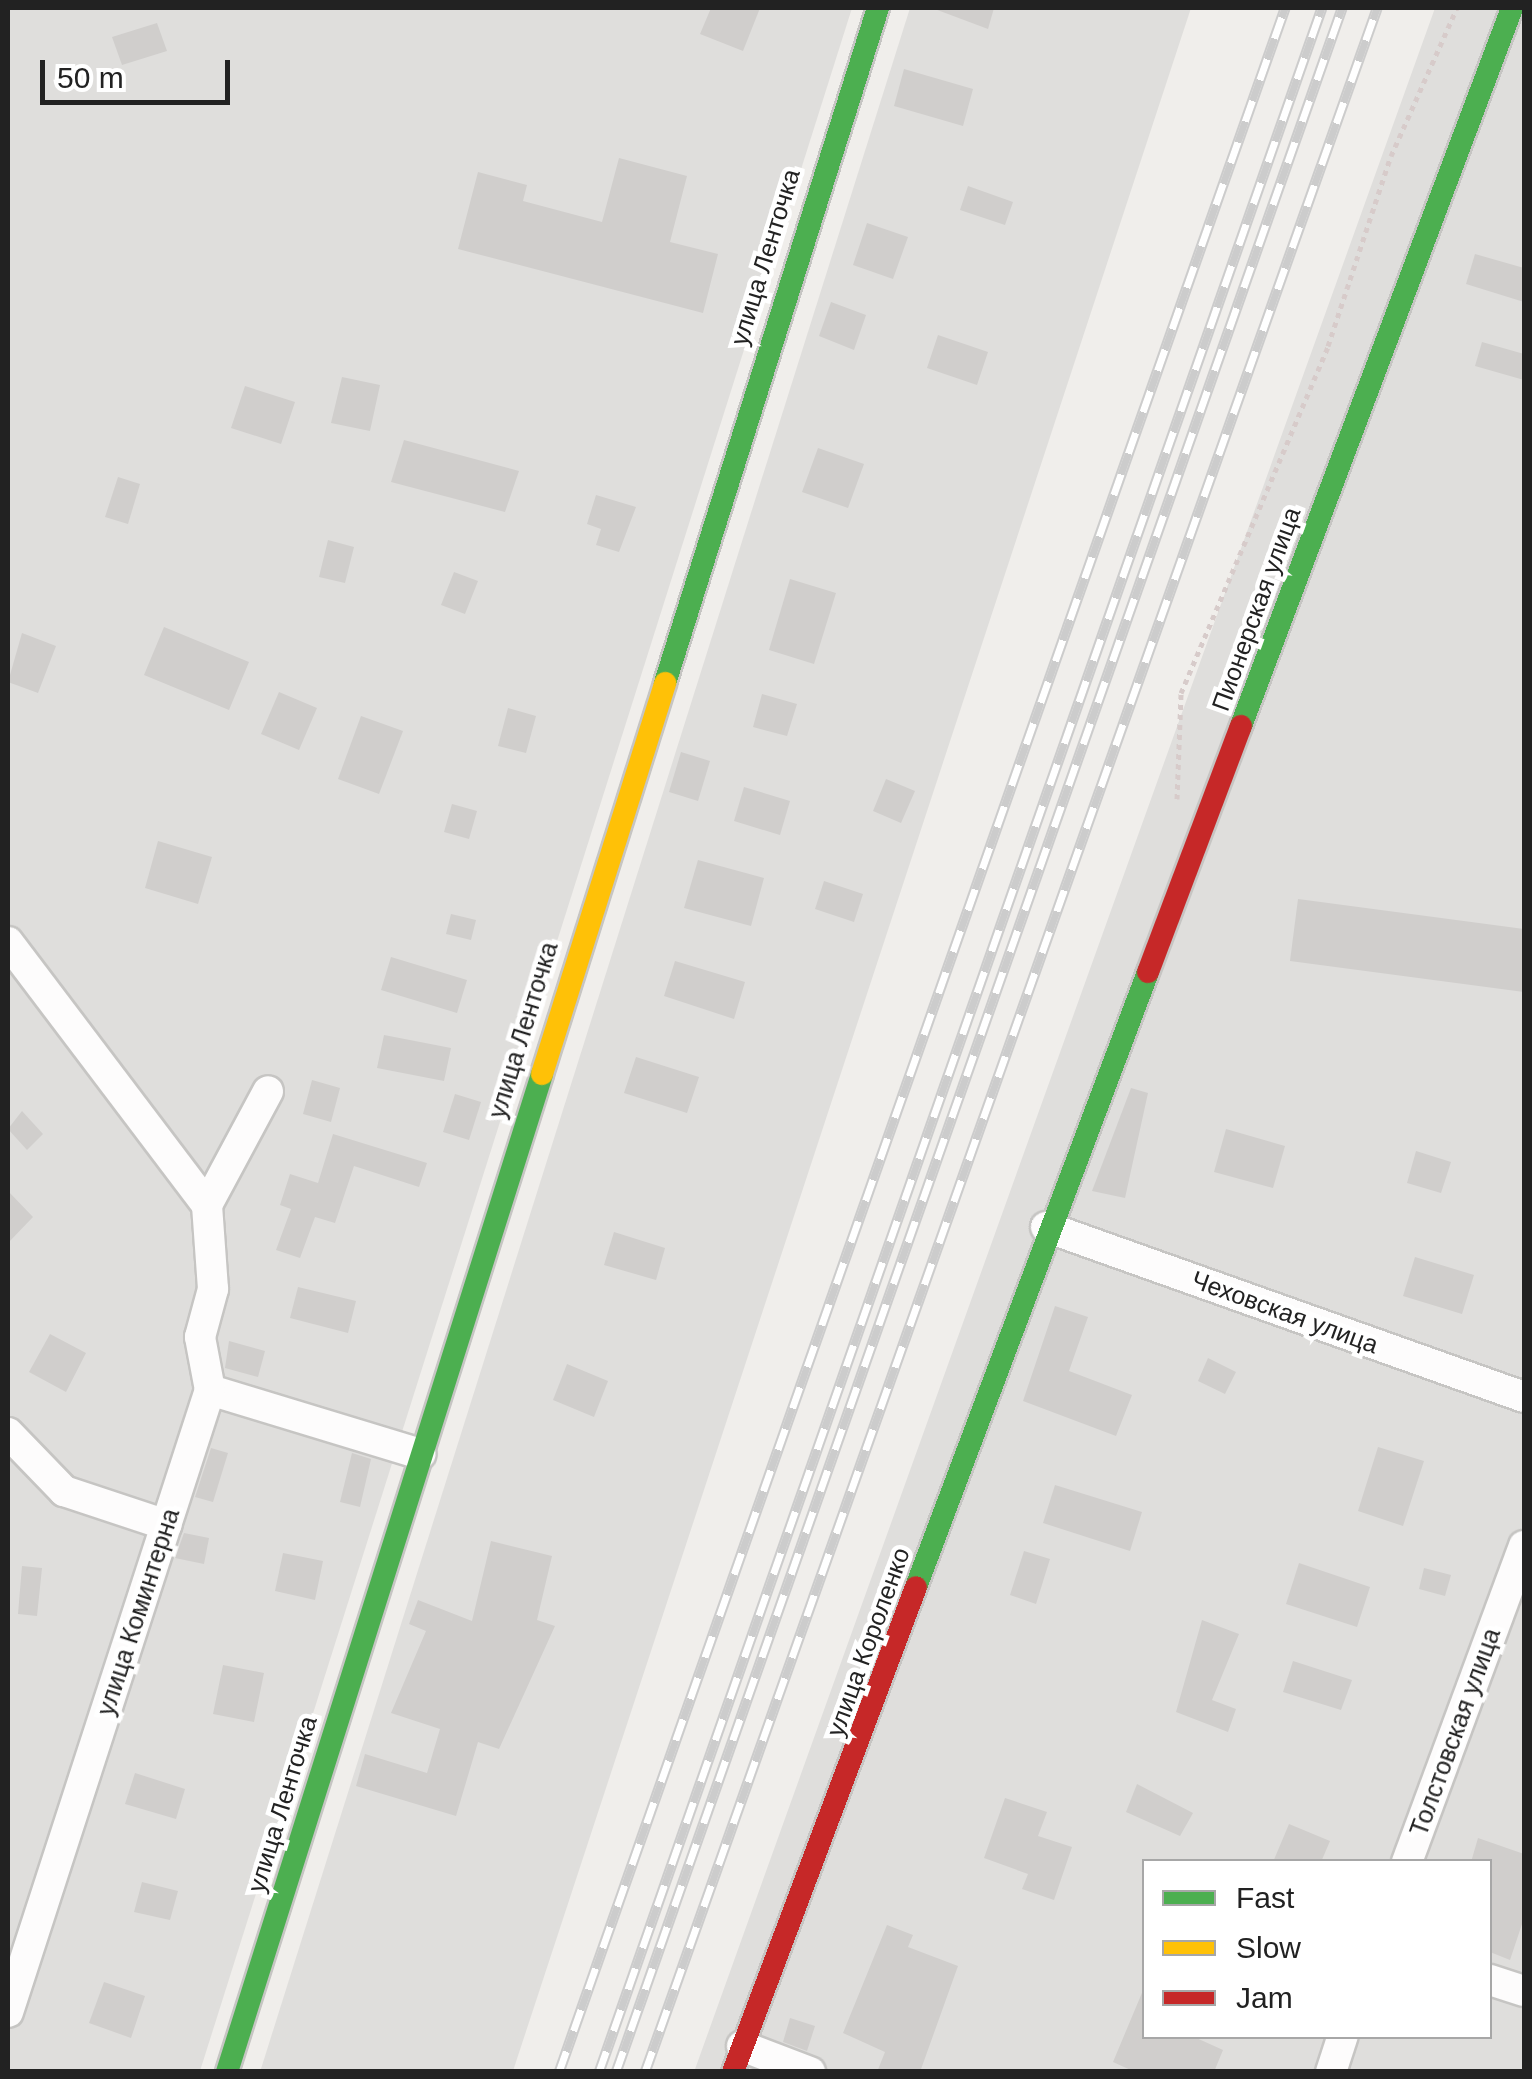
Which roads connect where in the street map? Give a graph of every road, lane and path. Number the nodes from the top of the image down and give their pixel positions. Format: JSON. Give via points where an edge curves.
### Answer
{"nodes":[{"id":1,"x":878,"y":8,"type":"edge"},
{"id":2,"x":1457,"y":8,"type":"edge"},
{"id":3,"x":1512,"y":8,"type":"edge"},
{"id":4,"x":1178,"y":806,"type":"dead end"},
{"id":5,"x":8,"y":942,"type":"edge"},
{"id":6,"x":268,"y":1092,"type":"dead end"},
{"id":7,"x":207,"y":1206,"type":"junction"},
{"id":8,"x":1046,"y":1227,"type":"junction"},
{"id":9,"x":210,"y":1390,"type":"junction"},
{"id":10,"x":1524,"y":1397,"type":"edge"},
{"id":11,"x":8,"y":1433,"type":"edge"},
{"id":12,"x":420,"y":1454,"type":"junction"},
{"id":13,"x":167,"y":1525,"type":"junction"},
{"id":14,"x":1524,"y":1546,"type":"edge"},
{"id":15,"x":1407,"y":1859,"type":"edge"},
{"id":16,"x":1492,"y":1981,"type":"edge"},
{"id":17,"x":1524,"y":1991,"type":"edge"},
{"id":18,"x":8,"y":2012,"type":"edge"},
{"id":19,"x":1343,"y":2039,"type":"edge"},
{"id":20,"x":738,"y":2059,"type":"edge"},
{"id":21,"x":227,"y":2072,"type":"edge"},
{"id":22,"x":810,"y":2072,"type":"edge"},
{"id":23,"x":1331,"y":2072,"type":"edge"}],
"edges":[{"from":1,"to":12,"type":"street","name":"улица Ленточка"},
{"from":2,"to":4,"type":"path","via":[[1392,156],[1328,346],[1181,693],[1173,724]]},
{"from":3,"to":8,"type":"street","name":"Пионерская улица"},
{"from":5,"to":7,"type":"street"},
{"from":6,"to":7,"type":"street"},
{"from":7,"to":9,"type":"street","name":"улица Коминтерна","via":[[213,1289],[200,1337]]},
{"from":8,"to":10,"type":"street","name":"Чеховская улица"},
{"from":8,"to":20,"type":"street","name":"улица Короленко"},
{"from":9,"to":12,"type":"street"},
{"from":9,"to":13,"type":"street","name":"улица Коминтерна"},
{"from":11,"to":13,"type":"street","via":[[64,1491]]},
{"from":12,"to":21,"type":"street","name":"улица Ленточка"},
{"from":13,"to":18,"type":"street","name":"улица Коминтерна"},
{"from":14,"to":15,"type":"street","name":"Толстовская улица"},
{"from":16,"to":17,"type":"street"},
{"from":19,"to":23,"type":"street"},
{"from":20,"to":22,"type":"street"}]}
